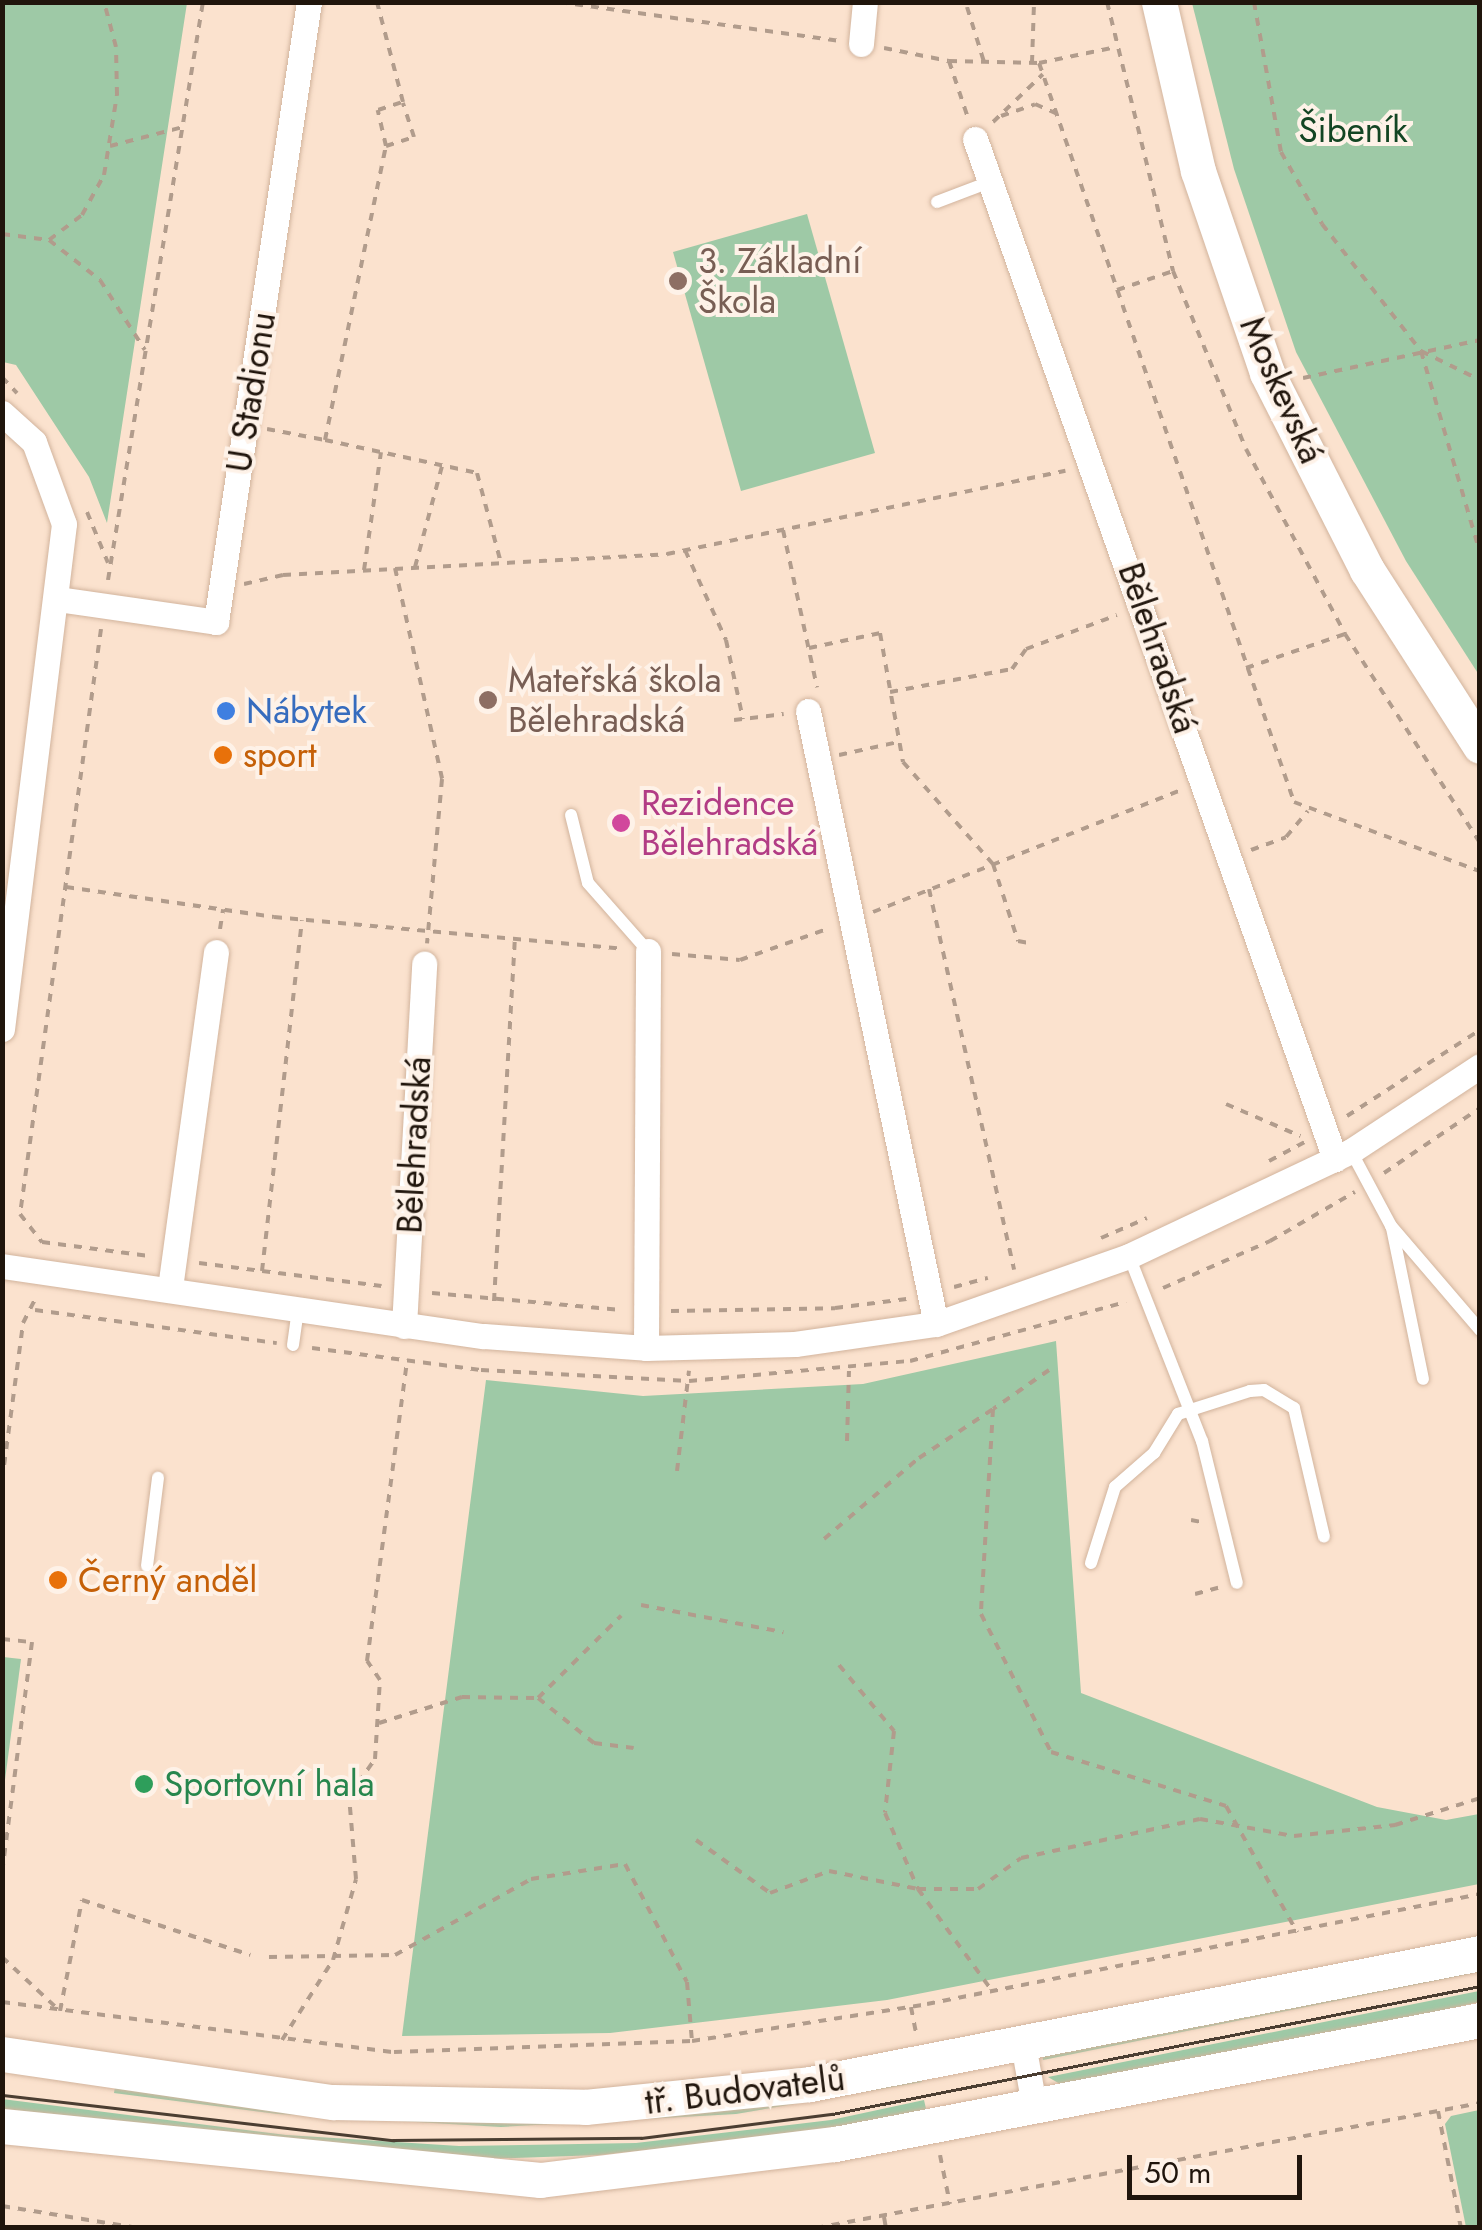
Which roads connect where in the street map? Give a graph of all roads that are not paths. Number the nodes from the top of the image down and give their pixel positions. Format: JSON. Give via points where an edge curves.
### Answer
{"nodes":[{"id":1,"x":310,"y":2,"type":"edge"},
{"id":2,"x":865,"y":2,"type":"edge"},
{"id":3,"x":1159,"y":2,"type":"edge"},
{"id":4,"x":862,"y":44,"type":"dead end"},
{"id":5,"x":975,"y":139,"type":"road end"},
{"id":6,"x":994,"y":181,"type":"junction"},
{"id":7,"x":937,"y":202,"type":"dead end"},
{"id":8,"x":2,"y":413,"type":"edge"},
{"id":9,"x":57,"y":599,"type":"junction"},
{"id":10,"x":808,"y":711,"type":"road end"},
{"id":11,"x":1480,"y":746,"type":"edge"},
{"id":12,"x":571,"y":815,"type":"dead end"},
{"id":13,"x":216,"y":952,"type":"dead end"},
{"id":14,"x":648,"y":952,"type":"joint"},
{"id":15,"x":424,"y":964,"type":"dead end"},
{"id":16,"x":2,"y":1029,"type":"edge"},
{"id":17,"x":1480,"y":1066,"type":"edge"},
{"id":18,"x":1343,"y":1155,"type":"junction"},
{"id":19,"x":1391,"y":1226,"type":"junction"},
{"id":20,"x":1129,"y":1256,"type":"junction"},
{"id":21,"x":2,"y":1266,"type":"edge"},
{"id":22,"x":170,"y":1288,"type":"junction"},
{"id":23,"x":298,"y":1309,"type":"junction"},
{"id":24,"x":936,"y":1324,"type":"junction"},
{"id":25,"x":404,"y":1326,"type":"junction"},
{"id":26,"x":1480,"y":1330,"type":"edge"},
{"id":27,"x":293,"y":1345,"type":"road end"},
{"id":28,"x":646,"y":1348,"type":"junction"},
{"id":29,"x":1424,"y":1379,"type":"dead end"},
{"id":30,"x":1189,"y":1406,"type":"junction"},
{"id":31,"x":158,"y":1478,"type":"dead end"},
{"id":32,"x":1324,"y":1537,"type":"dead end"},
{"id":33,"x":1091,"y":1563,"type":"dead end"},
{"id":34,"x":147,"y":1566,"type":"dead end"},
{"id":35,"x":1237,"y":1583,"type":"road end"},
{"id":36,"x":1480,"y":1954,"type":"edge"},
{"id":37,"x":1480,"y":2020,"type":"edge"},
{"id":38,"x":1023,"y":2044,"type":"junction"},
{"id":39,"x":2,"y":2054,"type":"edge"},
{"id":40,"x":1034,"y":2105,"type":"junction"},
{"id":41,"x":2,"y":2126,"type":"edge"}],
"edges":[{"from":1,"to":9,"type":"street","name":"U Stadionu","via":[[216,622]]},
{"from":2,"to":4,"type":"street"},
{"from":3,"to":11,"type":"street","name":"Moskevská","via":[[1198,171],[1267,373],[1367,570]]},
{"from":5,"to":6,"type":"street","name":"Bělehradská"},
{"from":6,"to":7,"type":"lane"},
{"from":6,"to":18,"type":"street","name":"Bělehradská","via":[[1323,1130]]},
{"from":8,"to":9,"type":"street","via":[[34,442],[53,482],[64,524]]},
{"from":9,"to":16,"type":"street"},
{"from":10,"to":24,"type":"street"},
{"from":12,"to":14,"type":"lane","via":[[588,883]]},
{"from":13,"to":22,"type":"street"},
{"from":14,"to":28,"type":"street"},
{"from":15,"to":25,"type":"street","name":"Bělehradská"},
{"from":17,"to":18,"type":"street"},
{"from":18,"to":19,"type":"lane","via":[[1370,1184]]},
{"from":18,"to":20,"type":"street"},
{"from":19,"to":26,"type":"lane"},
{"from":19,"to":29,"type":"lane"},
{"from":20,"to":24,"type":"street"},
{"from":20,"to":30,"type":"lane"},
{"from":21,"to":22,"type":"street"},
{"from":22,"to":23,"type":"street"},
{"from":23,"to":25,"type":"street"},
{"from":23,"to":27,"type":"lane"},
{"from":24,"to":28,"type":"street","via":[[796,1344]]},
{"from":25,"to":28,"type":"street"},
{"from":30,"to":32,"type":"lane","via":[[1264,1390],[1294,1408]]},
{"from":30,"to":33,"type":"lane","via":[[1154,1453],[1115,1487]]},
{"from":30,"to":35,"type":"lane"},
{"from":31,"to":34,"type":"lane"},
{"from":36,"to":38,"type":"street","name":"tř. Budovatelů"},
{"from":37,"to":40,"type":"street","name":"tř. Budovatelů"},
{"from":38,"to":39,"type":"street","name":"tř. Budovatelů","via":[[736,2095],[507,2109],[332,2102]]},
{"from":38,"to":40,"type":"street"},
{"from":40,"to":41,"type":"street","name":"tř. Budovatelů","via":[[834,2144],[540,2180]]}]}
